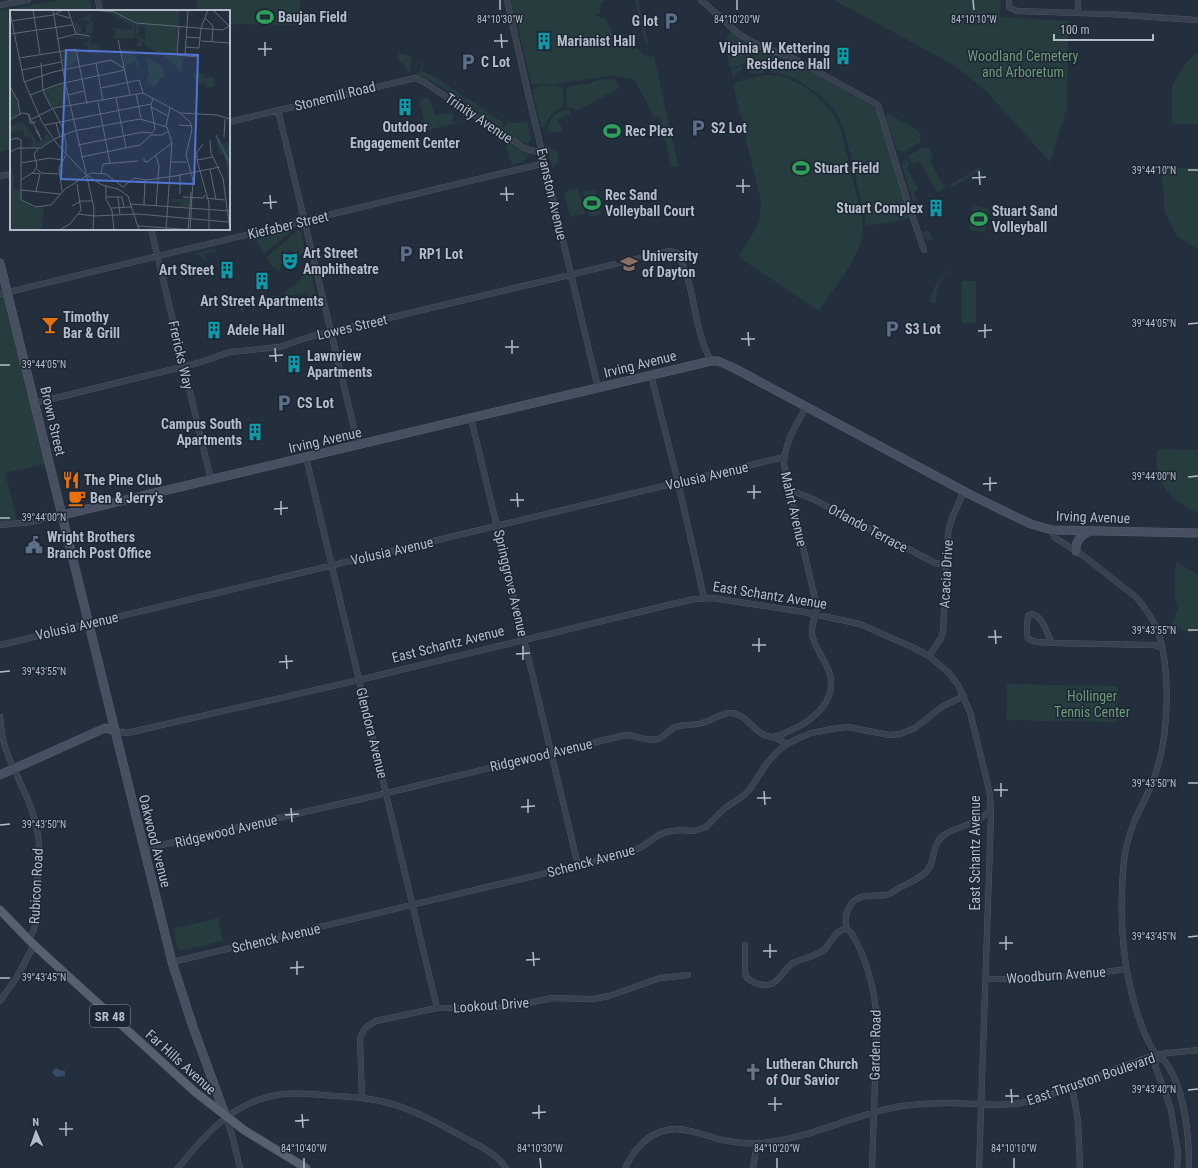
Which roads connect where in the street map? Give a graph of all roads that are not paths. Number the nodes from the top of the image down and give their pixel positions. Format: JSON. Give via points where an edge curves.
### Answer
{"nodes":[{"id":1,"x":28,"y":0,"type":"edge"},
{"id":2,"x":98,"y":0,"type":"edge"},
{"id":3,"x":507,"y":0,"type":"edge"},
{"id":4,"x":700,"y":0,"type":"edge"},
{"id":5,"x":1009,"y":0,"type":"edge"},
{"id":6,"x":1078,"y":0,"type":"edge"},
{"id":7,"x":0,"y":5,"type":"edge"},
{"id":8,"x":100,"y":10,"type":"edge"},
{"id":9,"x":1078,"y":13,"type":"junction"},
{"id":10,"x":1196,"y":20,"type":"dead end"},
{"id":11,"x":439,"y":92,"type":"joint"},
{"id":12,"x":278,"y":110,"type":"junction"},
{"id":13,"x":230,"y":122,"type":"edge"},
{"id":14,"x":542,"y":152,"type":"junction"},
{"id":15,"x":545,"y":163,"type":"junction"},
{"id":16,"x":10,"y":174,"type":"edge"},
{"id":17,"x":0,"y":176,"type":"edge"},
{"id":18,"x":305,"y":220,"type":"junction"},
{"id":19,"x":151,"y":230,"type":"edge"},
{"id":20,"x":924,"y":250,"type":"dead end"},
{"id":21,"x":158,"y":255,"type":"junction"},
{"id":22,"x":0,"y":263,"type":"edge"},
{"id":23,"x":571,"y":274,"type":"junction"},
{"id":24,"x":4,"y":292,"type":"edge"},
{"id":25,"x":331,"y":331,"type":"junction"},
{"id":26,"x":711,"y":361,"type":"junction"},
{"id":27,"x":184,"y":367,"type":"junction"},
{"id":28,"x":651,"y":375,"type":"junction"},
{"id":29,"x":598,"y":388,"type":"junction"},
{"id":30,"x":35,"y":403,"type":"junction"},
{"id":31,"x":806,"y":407,"type":"junction"},
{"id":32,"x":471,"y":418,"type":"junction"},
{"id":33,"x":358,"y":445,"type":"junction"},
{"id":34,"x":306,"y":457,"type":"junction"},
{"id":35,"x":784,"y":457,"type":"junction"},
{"id":36,"x":211,"y":480,"type":"junction"},
{"id":37,"x":678,"y":482,"type":"junction"},
{"id":38,"x":790,"y":490,"type":"junction"},
{"id":39,"x":964,"y":491,"type":"junction"},
{"id":40,"x":62,"y":515,"type":"junction"},
{"id":41,"x":0,"y":525,"type":"edge"},
{"id":42,"x":497,"y":526,"type":"junction"},
{"id":43,"x":1052,"y":530,"type":"junction"},
{"id":44,"x":1092,"y":530,"type":"junction"},
{"id":45,"x":1198,"y":533,"type":"edge"},
{"id":46,"x":1076,"y":551,"type":"junction"},
{"id":47,"x":332,"y":565,"type":"junction"},
{"id":48,"x":946,"y":565,"type":"junction"},
{"id":49,"x":704,"y":598,"type":"junction"},
{"id":50,"x":816,"y":614,"type":"junction"},
{"id":51,"x":88,"y":623,"type":"junction"},
{"id":52,"x":524,"y":640,"type":"junction"},
{"id":53,"x":1052,"y":643,"type":"junction"},
{"id":54,"x":0,"y":645,"type":"edge"},
{"id":55,"x":1162,"y":647,"type":"junction"},
{"id":56,"x":929,"y":656,"type":"junction"},
{"id":57,"x":359,"y":680,"type":"junction"},
{"id":58,"x":964,"y":696,"type":"junction"},
{"id":59,"x":0,"y":717,"type":"edge"},
{"id":60,"x":116,"y":731,"type":"junction"},
{"id":61,"x":774,"y":737,"type":"junction"},
{"id":62,"x":787,"y":744,"type":"junction"},
{"id":63,"x":550,"y":754,"type":"junction"},
{"id":64,"x":14,"y":768,"type":"junction"},
{"id":65,"x":0,"y":775,"type":"edge"},
{"id":66,"x":387,"y":793,"type":"junction"},
{"id":67,"x":991,"y":808,"type":"junction"},
{"id":68,"x":144,"y":850,"type":"junction"},
{"id":69,"x":578,"y":865,"type":"junction"},
{"id":70,"x":413,"y":905,"type":"junction"},
{"id":71,"x":0,"y":910,"type":"edge"},
{"id":72,"x":847,"y":929,"type":"junction"},
{"id":73,"x":31,"y":943,"type":"junction"},
{"id":74,"x":745,"y":945,"type":"dead end"},
{"id":75,"x":172,"y":962,"type":"junction"},
{"id":76,"x":1126,"y":969,"type":"junction"},
{"id":77,"x":688,"y":976,"type":"dead end"},
{"id":78,"x":986,"y":979,"type":"junction"},
{"id":79,"x":1,"y":998,"type":"edge"},
{"id":80,"x":437,"y":1008,"type":"junction"},
{"id":81,"x":1198,"y":1050,"type":"edge"},
{"id":82,"x":1156,"y":1055,"type":"junction"},
{"id":83,"x":1072,"y":1086,"type":"junction"},
{"id":84,"x":362,"y":1098,"type":"junction"},
{"id":85,"x":982,"y":1104,"type":"junction"},
{"id":86,"x":874,"y":1112,"type":"junction"},
{"id":87,"x":226,"y":1117,"type":"junction"},
{"id":88,"x":757,"y":1144,"type":"junction"},
{"id":89,"x":178,"y":1168,"type":"edge"},
{"id":90,"x":240,"y":1168,"type":"edge"},
{"id":91,"x":306,"y":1168,"type":"edge"},
{"id":92,"x":506,"y":1168,"type":"edge"},
{"id":93,"x":625,"y":1168,"type":"edge"},
{"id":94,"x":754,"y":1168,"type":"edge"},
{"id":95,"x":872,"y":1168,"type":"edge"},
{"id":96,"x":980,"y":1168,"type":"edge"},
{"id":97,"x":1080,"y":1168,"type":"edge"},
{"id":98,"x":1177,"y":1168,"type":"edge"},
{"id":99,"x":1189,"y":1168,"type":"edge"}],
"edges":[{"from":1,"to":7,"type":"street"},
{"from":2,"to":8,"type":"street"},
{"from":3,"to":14,"type":"street","name":"Evanston Avenue"},
{"from":4,"to":20,"type":"street","via":[[739,34],[763,47],[795,59],[878,105]]},
{"from":5,"to":9,"type":"street","via":[[1010,7],[1017,11]]},
{"from":6,"to":9,"type":"street"},
{"from":9,"to":10,"type":"street"},
{"from":11,"to":12,"type":"street","name":"Stonemill Road","via":[[421,80],[412,78]]},
{"from":11,"to":14,"type":"street","name":"Trinity Avenue","via":[[524,148]]},
{"from":12,"to":13,"type":"street","name":"Stonemill Road"},
{"from":12,"to":18,"type":"street"},
{"from":14,"to":15,"type":"street","name":"Evanston Avenue"},
{"from":15,"to":18,"type":"street","name":"Kiefaber Street"},
{"from":15,"to":23,"type":"street","name":"Evanston Avenue"},
{"from":16,"to":17,"type":"street"},
{"from":18,"to":21,"type":"street","name":"Kiefaber Street"},
{"from":18,"to":25,"type":"street"},
{"from":19,"to":21,"type":"street","name":"Frericks Way"},
{"from":21,"to":24,"type":"street","name":"Kiefaber Street"},
{"from":21,"to":27,"type":"street","name":"Frericks Way"},
{"from":22,"to":24,"type":"street","name":"Brown Street"},
{"from":23,"to":25,"type":"street","name":"Lowes Street"},
{"from":23,"to":26,"type":"street","name":"Lowes Street","via":[[670,250],[677,253],[688,276],[703,343]]},
{"from":23,"to":29,"type":"street","name":"Evanston Avenue"},
{"from":24,"to":30,"type":"street","name":"Brown Street"},
{"from":25,"to":27,"type":"street","name":"Lowes Street","via":[[280,347],[230,352]]},
{"from":25,"to":33,"type":"street"},
{"from":26,"to":28,"type":"street","name":"Irving Avenue"},
{"from":26,"to":31,"type":"street","name":"Irving Avenue","via":[[734,368]]},
{"from":27,"to":30,"type":"street","name":"Lowes Street"},
{"from":27,"to":36,"type":"street","name":"Frericks Way"},
{"from":28,"to":29,"type":"street","name":"Irving Avenue"},
{"from":28,"to":37,"type":"street"},
{"from":29,"to":32,"type":"street","name":"Irving Avenue"},
{"from":30,"to":40,"type":"street","name":"Brown Street"},
{"from":31,"to":35,"type":"street","name":"Mahrt Avenue","via":[[786,447]]},
{"from":31,"to":39,"type":"street","name":"Irving Avenue"},
{"from":32,"to":33,"type":"street","name":"Irving Avenue"},
{"from":32,"to":42,"type":"street","name":"Springgrove Avenue"},
{"from":33,"to":34,"type":"street","name":"Irving Avenue"},
{"from":34,"to":36,"type":"street","name":"Irving Avenue"},
{"from":34,"to":47,"type":"street","name":"Glendora Avenue"},
{"from":35,"to":37,"type":"street","name":"Volusia Avenue"},
{"from":35,"to":38,"type":"street","name":"Mahrt Avenue"},
{"from":36,"to":40,"type":"street","name":"Irving Avenue"},
{"from":37,"to":42,"type":"street","name":"Volusia Avenue"},
{"from":37,"to":49,"type":"street"},
{"from":38,"to":48,"type":"street","name":"Orlando Terrace","via":[[813,499],[935,563]]},
{"from":38,"to":50,"type":"street","name":"Mahrt Avenue","via":[[817,607]]},
{"from":39,"to":43,"type":"street","name":"Irving Avenue","via":[[1031,524]]},
{"from":39,"to":48,"type":"street","name":"Acacia Drive","via":[[948,529]]},
{"from":40,"to":41,"type":"street","via":[[32,522]]},
{"from":40,"to":51,"type":"street","name":"Oakwood Avenue"},
{"from":42,"to":47,"type":"street","name":"Volusia Avenue"},
{"from":42,"to":52,"type":"street","name":"Springgrove Avenue"},
{"from":43,"to":44,"type":"street","name":"Irving Avenue"},
{"from":43,"to":46,"type":"street","via":[[1054,537]]},
{"from":44,"to":45,"type":"street","name":"Irving Avenue"},
{"from":44,"to":46,"type":"street","via":[[1080,536]]},
{"from":46,"to":55,"type":"street","via":[[1144,606],[1155,624]]},
{"from":47,"to":51,"type":"street","name":"Volusia Avenue"},
{"from":47,"to":57,"type":"street","name":"Glendora Avenue"},
{"from":48,"to":56,"type":"street","name":"Acacia Drive","via":[[943,632]]},
{"from":49,"to":50,"type":"street","name":"East Schantz Avenue"},
{"from":49,"to":52,"type":"street","name":"East Schantz Avenue"},
{"from":50,"to":56,"type":"street","name":"East Schantz Avenue","via":[[860,624]]},
{"from":50,"to":61,"type":"street","via":[[812,635],[830,674],[830,694],[821,709],[805,724]]},
{"from":51,"to":54,"type":"street","name":"Volusia Avenue"},
{"from":51,"to":60,"type":"street","name":"Oakwood Avenue"},
{"from":52,"to":57,"type":"street","name":"East Schantz Avenue"},
{"from":52,"to":63,"type":"street","name":"Springgrove Avenue"},
{"from":53,"to":53,"type":"street","via":[[1036,614],[1028,616],[1028,639]]},
{"from":53,"to":55,"type":"street"},
{"from":55,"to":76,"type":"street","via":[[1165,733],[1156,774],[1130,835],[1123,870],[1121,910]]},
{"from":56,"to":58,"type":"street","name":"East Schantz Avenue","via":[[949,673]]},
{"from":57,"to":60,"type":"street","name":"East Schantz Avenue","via":[[127,733]]},
{"from":57,"to":66,"type":"street","name":"Glendora Avenue"},
{"from":58,"to":62,"type":"street","name":"Schenck Avenue","via":[[943,706],[908,732],[889,734],[848,727],[811,733]]},
{"from":58,"to":67,"type":"street","name":"East Schantz Avenue","via":[[987,781]]},
{"from":59,"to":64,"type":"street","name":"Rubicon Road","via":[[3,741]]},
{"from":60,"to":64,"type":"street","name":"East Schantz Avenue","via":[[105,728]]},
{"from":60,"to":68,"type":"street","name":"Oakwood Avenue"},
{"from":61,"to":62,"type":"street","name":"Ridgewood Avenue"},
{"from":61,"to":63,"type":"street","name":"Ridgewood Avenue","via":[[762,734],[739,715],[729,713],[700,724],[674,728],[657,740],[625,735]]},
{"from":62,"to":69,"type":"street","name":"Schenck Avenue","via":[[767,763],[750,789],[706,827],[694,831],[666,832],[632,852]]},
{"from":63,"to":66,"type":"street","name":"Ridgewood Avenue"},
{"from":63,"to":69,"type":"street","name":"Springgrove Avenue"},
{"from":64,"to":65,"type":"street","name":"East Schantz Avenue"},
{"from":64,"to":73,"type":"street","name":"Rubicon Road","via":[[38,830],[35,924]]},
{"from":66,"to":68,"type":"street","name":"Ridgewood Avenue"},
{"from":66,"to":70,"type":"street","name":"Glendora Avenue"},
{"from":67,"to":72,"type":"street","via":[[983,818],[942,837],[934,848],[931,863],[925,873],[885,895],[867,895],[856,899],[848,908]]},
{"from":67,"to":78,"type":"street","name":"East Schantz Avenue"},
{"from":68,"to":75,"type":"street","name":"Oakwood Avenue"},
{"from":69,"to":70,"type":"street","name":"Schenck Avenue"},
{"from":70,"to":75,"type":"street","name":"Schenck Avenue"},
{"from":70,"to":80,"type":"street","name":"Glendora Avenue"},
{"from":71,"to":73,"type":"main road","name":"Far Hills Avenue","number":"SR 48"},
{"from":72,"to":74,"type":"street","via":[[838,932],[818,953],[787,968],[770,985],[758,984],[747,978]]},
{"from":72,"to":86,"type":"street","name":"Garden Road","via":[[852,933],[864,958],[876,1002]]},
{"from":73,"to":79,"type":"street","name":"Rubicon Road","via":[[17,977]]},
{"from":73,"to":87,"type":"main road","name":"Far Hills Avenue","number":"SR 48"},
{"from":75,"to":87,"type":"street","name":"Oakwood Avenue"},
{"from":76,"to":78,"type":"street","name":"Woodburn Avenue","via":[[1078,976]]},
{"from":76,"to":82,"type":"street","via":[[1136,1010]]},
{"from":77,"to":80,"type":"street","name":"Lookout Drive","via":[[660,978],[593,999],[552,998],[514,1006]]},
{"from":78,"to":85,"type":"street","name":"East Schantz Avenue"},
{"from":80,"to":84,"type":"street","name":"Lookout Drive","via":[[376,1021],[365,1028],[359,1045]]},
{"from":81,"to":82,"type":"street","name":"East Thruston Boulevard"},
{"from":82,"to":83,"type":"street","name":"East Thruston Boulevard","via":[[1104,1072]]},
{"from":82,"to":98,"type":"street","via":[[1155,1066],[1171,1110],[1178,1153]]},
{"from":82,"to":99,"type":"street","via":[[1166,1062],[1178,1088],[1188,1131]]},
{"from":83,"to":85,"type":"street","name":"East Thruston Boulevard","via":[[1027,1102]]},
{"from":83,"to":97,"type":"street","via":[[1078,1121]]},
{"from":84,"to":87,"type":"street","via":[[297,1094],[273,1096],[251,1103]]},
{"from":84,"to":92,"type":"street","via":[[392,1104],[433,1121],[491,1153]]},
{"from":85,"to":86,"type":"street","name":"East Thruston Boulevard","via":[[926,1104]]},
{"from":85,"to":96,"type":"street","name":"East Schantz Avenue"},
{"from":86,"to":88,"type":"street","name":"East Thruston Boulevard","via":[[803,1136]]},
{"from":86,"to":95,"type":"street","name":"Garden Road"},
{"from":87,"to":89,"type":"street","via":[[203,1138]]},
{"from":87,"to":90,"type":"street","name":"Oakwood Avenue"},
{"from":87,"to":91,"type":"main road","name":"Far Hills Avenue","number":"SR 48"},
{"from":88,"to":93,"type":"street","name":"East Thruston Boulevard","via":[[724,1140],[690,1131],[670,1130],[660,1132],[642,1142]]},
{"from":88,"to":94,"type":"street"}]}
